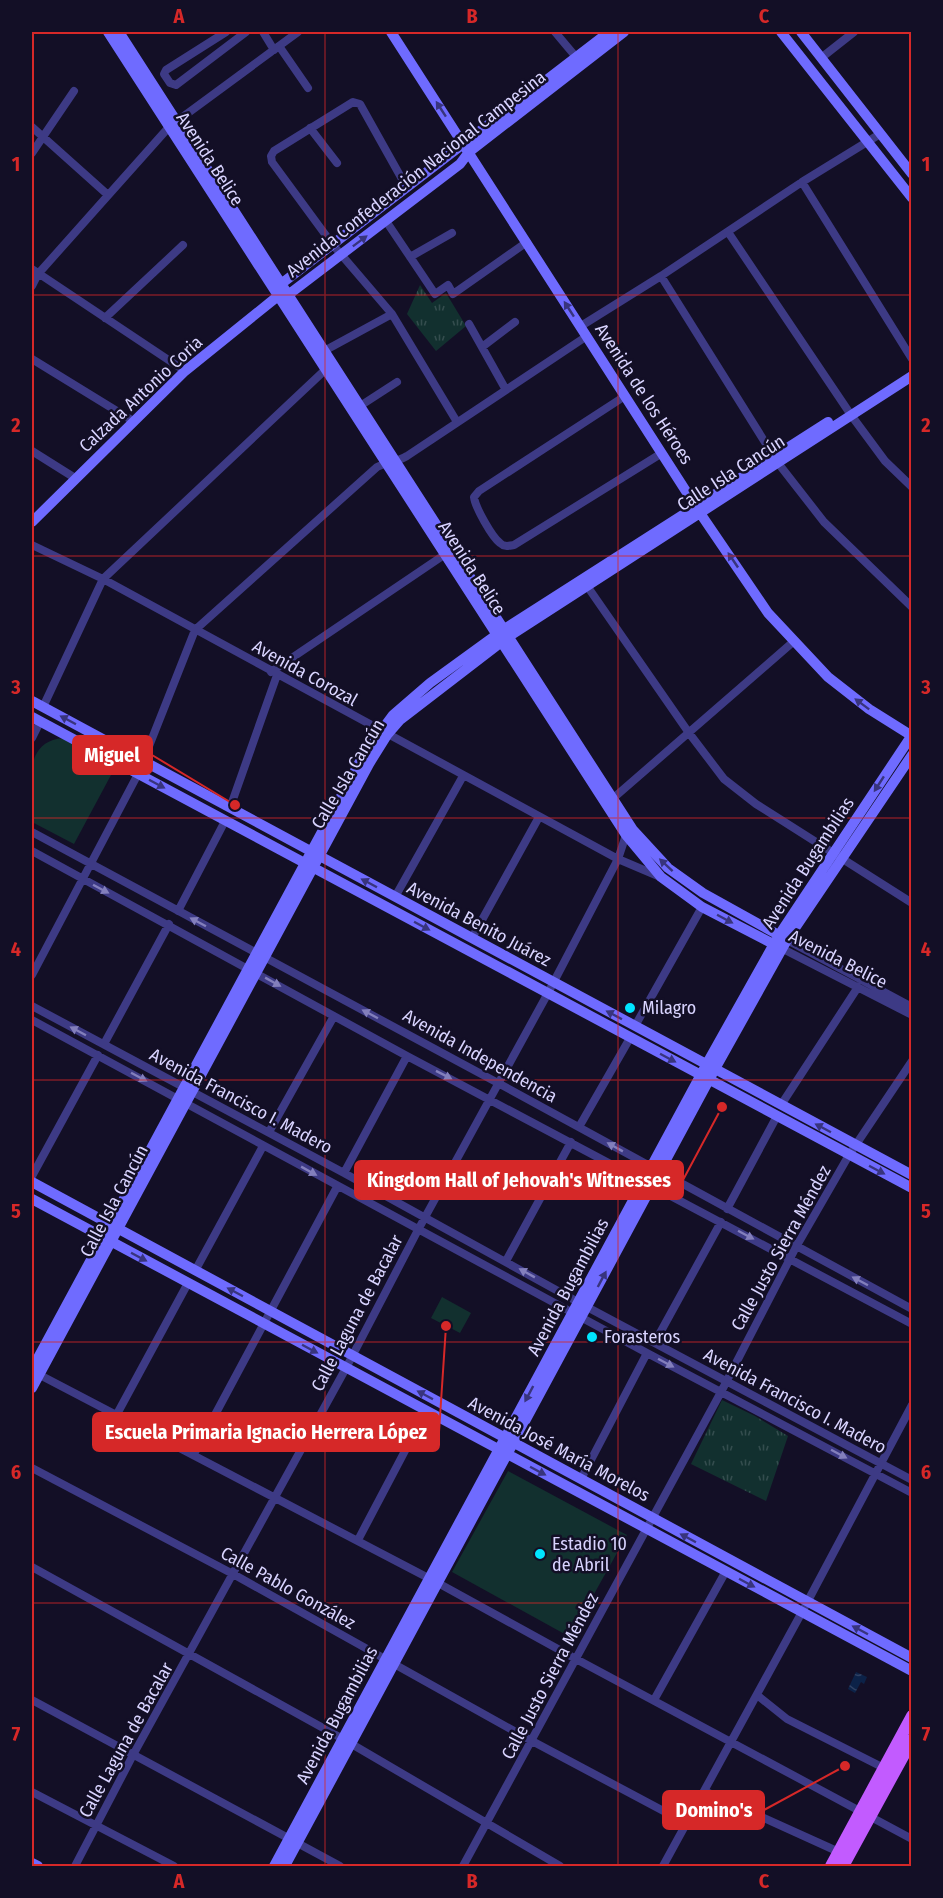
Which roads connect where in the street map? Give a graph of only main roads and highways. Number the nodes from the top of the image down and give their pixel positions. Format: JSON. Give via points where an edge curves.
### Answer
{"nodes":[{"id":1,"x":108,"y":32,"type":"edge"},
{"id":2,"x":119,"y":32,"type":"edge"},
{"id":3,"x":391,"y":32,"type":"edge"},
{"id":4,"x":609,"y":32,"type":"edge"},
{"id":5,"x":624,"y":32,"type":"edge"},
{"id":6,"x":781,"y":32,"type":"edge"},
{"id":7,"x":801,"y":32,"type":"edge"},
{"id":8,"x":581,"y":57,"type":"junction"},
{"id":9,"x":173,"y":124,"type":"junction"},
{"id":10,"x":466,"y":148,"type":"junction"},
{"id":11,"x":912,"y":174,"type":"edge"},
{"id":12,"x":912,"y":198,"type":"edge"},
{"id":13,"x":281,"y":284,"type":"junction"},
{"id":14,"x":283,"y":295,"type":"junction"},
{"id":15,"x":912,"y":368,"type":"edge"},
{"id":16,"x":912,"y":376,"type":"edge"},
{"id":17,"x":849,"y":412,"type":"junction"},
{"id":18,"x":390,"y":463,"type":"junction"},
{"id":19,"x":698,"y":509,"type":"junction"},
{"id":20,"x":32,"y":522,"type":"edge"},
{"id":21,"x":502,"y":636,"type":"junction"},
{"id":22,"x":32,"y":701,"type":"edge"},
{"id":23,"x":36,"y":719,"type":"edge"},
{"id":24,"x":912,"y":736,"type":"edge"},
{"id":25,"x":912,"y":755,"type":"edge"},
{"id":26,"x":610,"y":801,"type":"junction"},
{"id":27,"x":315,"y":854,"type":"junction"},
{"id":28,"x":837,"y":858,"type":"junction"},
{"id":29,"x":309,"y":866,"type":"junction"},
{"id":30,"x":781,"y":942,"type":"junction"},
{"id":31,"x":710,"y":1067,"type":"junction"},
{"id":32,"x":705,"y":1077,"type":"junction"},
{"id":33,"x":853,"y":1150,"type":"junction"},
{"id":34,"x":912,"y":1175,"type":"edge"},
{"id":35,"x":32,"y":1182,"type":"edge"},
{"id":36,"x":912,"y":1188,"type":"edge"},
{"id":37,"x":32,"y":1199,"type":"edge"},
{"id":38,"x":114,"y":1227,"type":"junction"},
{"id":39,"x":107,"y":1240,"type":"junction"},
{"id":40,"x":34,"y":1371,"type":"edge"},
{"id":41,"x":32,"y":1388,"type":"edge"},
{"id":42,"x":509,"y":1441,"type":"junction"},
{"id":43,"x":503,"y":1452,"type":"junction"},
{"id":44,"x":912,"y":1658,"type":"edge"},
{"id":45,"x":912,"y":1671,"type":"edge"},
{"id":46,"x":912,"y":1716,"type":"edge"},
{"id":47,"x":912,"y":1740,"type":"edge"},
{"id":48,"x":908,"y":1754,"type":"edge"},
{"id":49,"x":865,"y":1814,"type":"junction"},
{"id":50,"x":294,"y":1841,"type":"junction"},
{"id":51,"x":32,"y":1863,"type":"edge"},
{"id":52,"x":38,"y":1866,"type":"edge"},
{"id":53,"x":274,"y":1866,"type":"edge"},
{"id":54,"x":285,"y":1866,"type":"edge"},
{"id":55,"x":831,"y":1866,"type":"edge"},
{"id":56,"x":843,"y":1866,"type":"edge"}],
"edges":[{"from":1,"to":9,"type":"main road","name":"Avenida Belice"},
{"from":2,"to":9,"type":"main road","name":"Avenida Belice"},
{"from":10,"to":3,"type":"main road","name":"Avenida de los Héroes","one_way":true},
{"from":4,"to":8,"type":"main road","name":"Avenida Confederación Nacional Campesina"},
{"from":5,"to":8,"type":"main road","name":"Avenida Confederación Nacional Campesina"},
{"from":6,"to":12,"type":"main road"},
{"from":7,"to":11,"type":"main road"},
{"from":8,"to":10,"type":"main road","name":"Avenida Confederación Nacional Campesina"},
{"from":9,"to":13,"type":"main road","name":"Avenida Belice"},
{"from":9,"to":14,"type":"main road","name":"Avenida Belice"},
{"from":10,"to":13,"type":"main road","name":"Avenida Confederación Nacional Campesina"},
{"from":14,"to":10,"type":"main road","name":"Avenida Confederación Nacional Campesina","one_way":true,"via":[[460,164]]},
{"from":19,"to":10,"type":"main road","name":"Avenida de los Héroes","one_way":true},
{"from":13,"to":14,"type":"main road","name":"Avenida Confederación Nacional Campesina"},
{"from":14,"to":18,"type":"main road","name":"Avenida Belice","via":[[325,370]]},
{"from":14,"to":18,"type":"main road","name":"Avenida Belice","via":[[360,406]]},
{"from":14,"to":20,"type":"main road","name":"Calzada Antonio Coria","via":[[185,371]]},
{"from":15,"to":17,"type":"main road","name":"Calle Isla Cancún"},
{"from":16,"to":17,"type":"main road","name":"Calle Isla Cancún"},
{"from":17,"to":19,"type":"main road","name":"Calle Isla Cancún"},
{"from":18,"to":21,"type":"main road","name":"Avenida Belice"},
{"from":18,"to":21,"type":"main road","name":"Avenida Belice","via":[[444,555]]},
{"from":19,"to":21,"type":"main road","name":"Calle Isla Cancún"},
{"from":24,"to":19,"type":"main road","name":"Avenida de los Héroes","one_way":true,"via":[[828,677],[793,642],[768,613]]},
{"from":21,"to":26,"type":"main road","name":"Avenida Belice"},
{"from":21,"to":27,"type":"main road","name":"Calle Isla Cancún","via":[[422,690],[393,715]]},
{"from":27,"to":22,"type":"main road","name":"Avenida Benito Juárez","one_way":true},
{"from":23,"to":29,"type":"main road","name":"Avenida Benito Juárez","one_way":true},
{"from":24,"to":28,"type":"main road","name":"Avenida Bugambilias","one_way":true},
{"from":25,"to":28,"type":"main road","name":"Avenida Bugambilias"},
{"from":30,"to":26,"type":"main road","name":"Avenida Belice","one_way":true,"via":[[668,868]]},
{"from":26,"to":30,"type":"main road","name":"Avenida Belice","one_way":true,"via":[[626,835],[661,877],[702,907]]},
{"from":27,"to":29,"type":"main road","name":"Calle Isla Cancún"},
{"from":31,"to":27,"type":"main road","name":"Avenida Benito Juárez","one_way":true},
{"from":28,"to":30,"type":"main road","name":"Avenida Bugambilias"},
{"from":29,"to":32,"type":"main road","name":"Avenida Benito Juárez","one_way":true},
{"from":29,"to":38,"type":"main road","name":"Calle Isla Cancún"},
{"from":30,"to":31,"type":"main road","name":"Avenida Bugambilias"},
{"from":31,"to":32,"type":"main road","name":"Avenida Bugambilias"},
{"from":33,"to":31,"type":"main road","name":"Avenida Benito Juárez","one_way":true},
{"from":32,"to":33,"type":"main road","name":"Avenida Benito Juárez","via":[[777,1116]]},
{"from":32,"to":42,"type":"main road","name":"Avenida Bugambilias"},
{"from":33,"to":34,"type":"main road","name":"Avenida Benito Juárez"},
{"from":33,"to":36,"type":"main road","name":"Avenida Benito Juárez","one_way":true},
{"from":35,"to":38,"type":"main road","name":"Avenida José María Morelos"},
{"from":37,"to":39,"type":"main road","name":"Avenida José María Morelos"},
{"from":38,"to":39,"type":"main road","name":"Calle Isla Cancún"},
{"from":42,"to":38,"type":"main road","name":"Avenida José María Morelos","one_way":true},
{"from":39,"to":40,"type":"main road","name":"Calle Isla Cancún"},
{"from":39,"to":43,"type":"main road","name":"Avenida José María Morelos","one_way":true},
{"from":40,"to":41,"type":"main road","name":"Calle Isla Cancún"},
{"from":42,"to":43,"type":"main road","name":"Avenida Bugambilias"},
{"from":44,"to":42,"type":"main road","name":"Avenida José María Morelos","one_way":true},
{"from":43,"to":45,"type":"main road","name":"Avenida José María Morelos","one_way":true},
{"from":43,"to":50,"type":"main road","name":"Avenida Bugambilias"},
{"from":46,"to":49,"type":"main road"},
{"from":47,"to":48,"type":"main road"},
{"from":48,"to":49,"type":"main road"},
{"from":49,"to":55,"type":"main road"},
{"from":49,"to":56,"type":"main road"},
{"from":50,"to":53,"type":"main road","name":"Avenida Bugambilias"},
{"from":50,"to":54,"type":"main road","name":"Avenida Bugambilias"},
{"from":51,"to":52,"type":"main road"}]}
